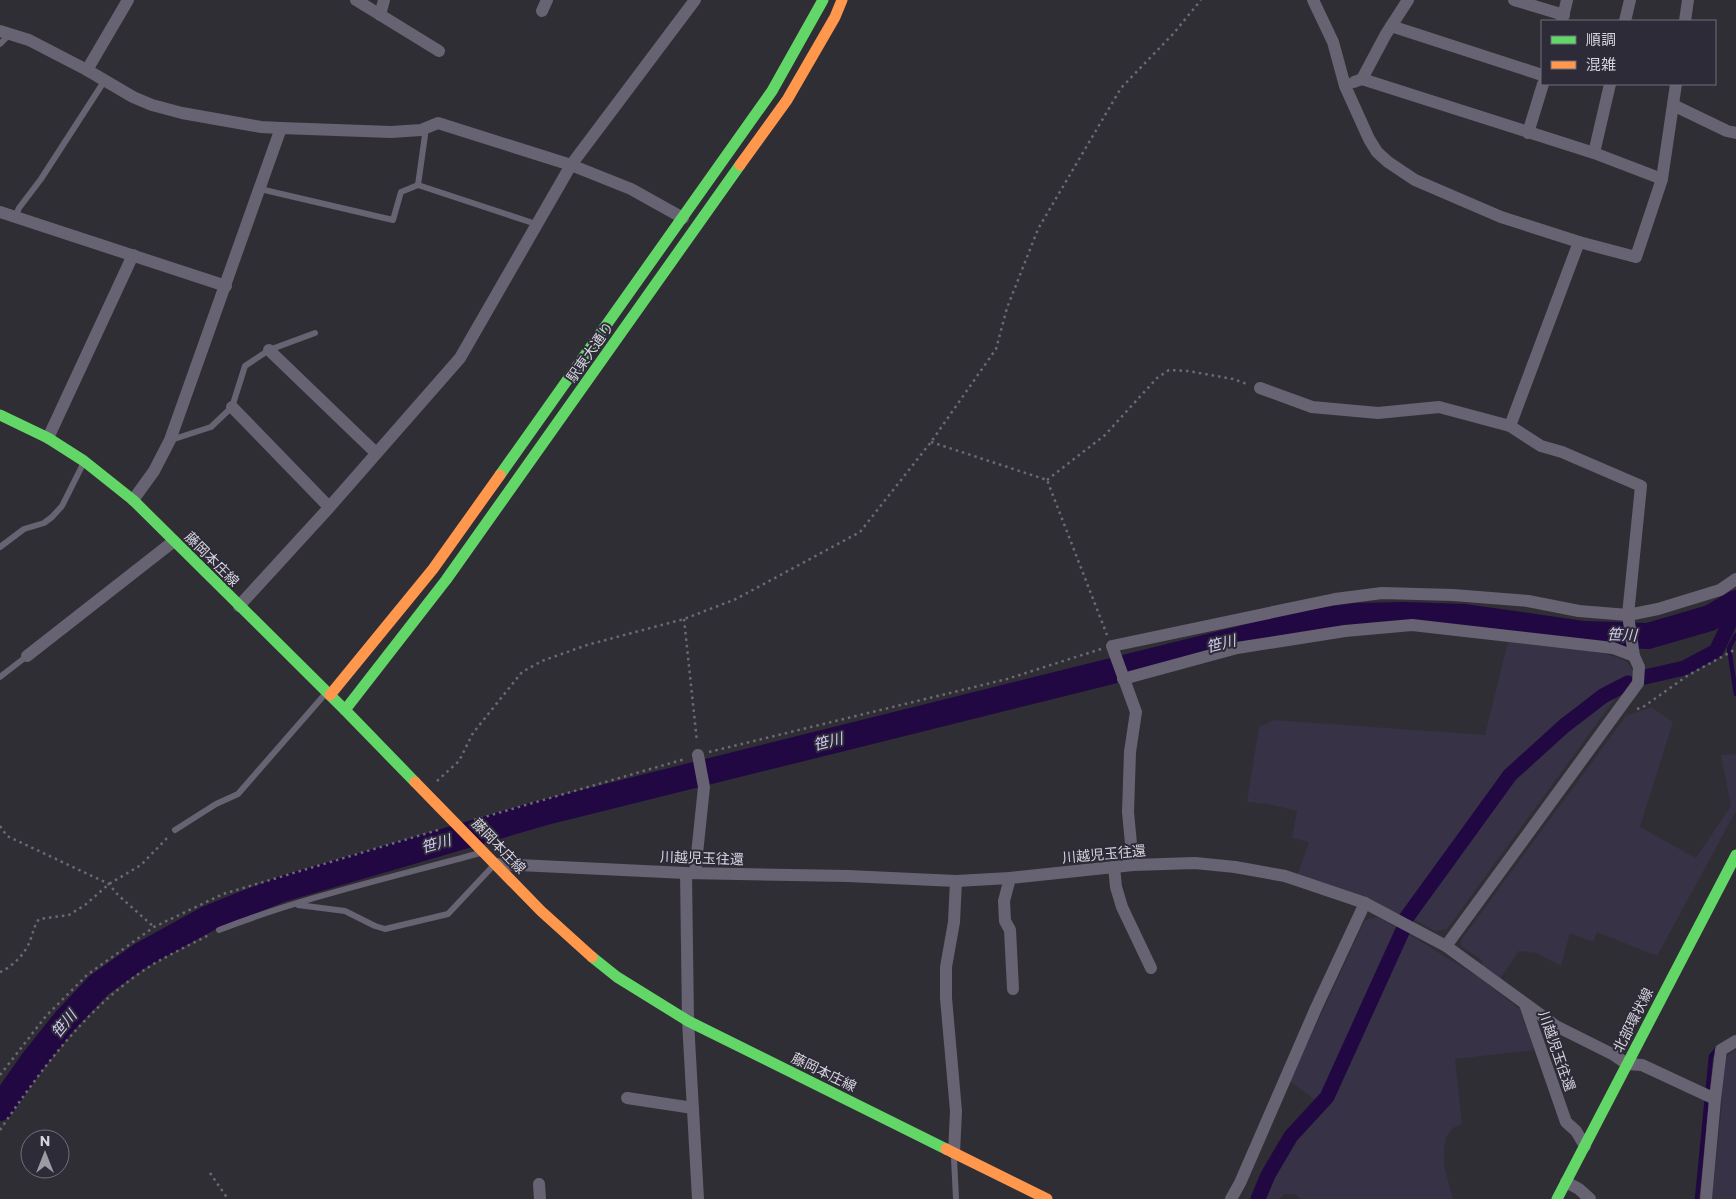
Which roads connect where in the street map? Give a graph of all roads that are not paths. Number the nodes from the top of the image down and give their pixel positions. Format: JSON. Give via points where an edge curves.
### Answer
{"nodes":[{"id":1,"x":128,"y":0,"type":"edge"},
{"id":2,"x":356,"y":0,"type":"edge"},
{"id":3,"x":384,"y":0,"type":"edge"},
{"id":4,"x":695,"y":0,"type":"edge"},
{"id":5,"x":823,"y":0,"type":"edge"},
{"id":6,"x":842,"y":0,"type":"edge"},
{"id":7,"x":1313,"y":0,"type":"edge"},
{"id":8,"x":1408,"y":0,"type":"edge"},
{"id":9,"x":1514,"y":0,"type":"edge"},
{"id":10,"x":1567,"y":0,"type":"edge"},
{"id":11,"x":1630,"y":0,"type":"edge"},
{"id":12,"x":1688,"y":0,"type":"edge"},
{"id":13,"x":380,"y":14,"type":"junction"},
{"id":14,"x":1563,"y":18,"type":"edge"},
{"id":15,"x":1625,"y":20,"type":"edge"},
{"id":16,"x":1685,"y":20,"type":"edge"},
{"id":17,"x":1391,"y":26,"type":"junction"},
{"id":18,"x":5,"y":32,"type":"edge"},
{"id":19,"x":0,"y":44,"type":"edge"},
{"id":20,"x":440,"y":51,"type":"dead end"},
{"id":21,"x":87,"y":70,"type":"junction"},
{"id":22,"x":1541,"y":75,"type":"edge"},
{"id":23,"x":1362,"y":78,"type":"junction"},
{"id":24,"x":105,"y":80,"type":"junction"},
{"id":25,"x":1543,"y":85,"type":"edge"},
{"id":26,"x":1610,"y":85,"type":"edge"},
{"id":27,"x":1676,"y":85,"type":"edge"},
{"id":28,"x":1345,"y":86,"type":"junction"},
{"id":29,"x":1673,"y":105,"type":"junction"},
{"id":30,"x":281,"y":128,"type":"junction"},
{"id":31,"x":424,"y":128,"type":"junction"},
{"id":32,"x":1528,"y":133,"type":"junction"},
{"id":33,"x":1736,"y":134,"type":"edge"},
{"id":34,"x":1594,"y":153,"type":"junction"},
{"id":35,"x":570,"y":166,"type":"junction"},
{"id":36,"x":1662,"y":178,"type":"junction"},
{"id":37,"x":418,"y":185,"type":"junction"},
{"id":38,"x":260,"y":189,"type":"junction"},
{"id":39,"x":0,"y":212,"type":"edge"},
{"id":40,"x":15,"y":217,"type":"junction"},
{"id":41,"x":683,"y":218,"type":"junction"},
{"id":42,"x":536,"y":224,"type":"junction"},
{"id":43,"x":1579,"y":242,"type":"junction"},
{"id":44,"x":133,"y":255,"type":"junction"},
{"id":45,"x":226,"y":286,"type":"junction"},
{"id":46,"x":315,"y":333,"type":"dead end"},
{"id":47,"x":269,"y":350,"type":"junction"},
{"id":48,"x":1260,"y":388,"type":"road end"},
{"id":49,"x":232,"y":407,"type":"junction"},
{"id":50,"x":0,"y":415,"type":"edge"},
{"id":51,"x":1510,"y":426,"type":"junction"},
{"id":52,"x":48,"y":438,"type":"junction"},
{"id":53,"x":170,"y":440,"type":"junction"},
{"id":54,"x":376,"y":454,"type":"junction"},
{"id":55,"x":84,"y":461,"type":"junction"},
{"id":56,"x":132,"y":500,"type":"junction"},
{"id":57,"x":329,"y":507,"type":"junction"},
{"id":58,"x":174,"y":541,"type":"junction"},
{"id":59,"x":0,"y":547,"type":"edge"},
{"id":60,"x":1736,"y":579,"type":"edge"},
{"id":61,"x":239,"y":606,"type":"junction"},
{"id":62,"x":1628,"y":615,"type":"junction"},
{"id":63,"x":1633,"y":651,"type":"junction"},
{"id":64,"x":27,"y":656,"type":"joint"},
{"id":65,"x":0,"y":677,"type":"edge"},
{"id":66,"x":1123,"y":678,"type":"junction"},
{"id":67,"x":328,"y":694,"type":"junction"},
{"id":68,"x":345,"y":710,"type":"junction"},
{"id":69,"x":698,"y":755,"type":"road end"},
{"id":70,"x":175,"y":830,"type":"road end"},
{"id":71,"x":482,"y":851,"type":"junction"},
{"id":72,"x":1736,"y":855,"type":"edge"},
{"id":73,"x":495,"y":864,"type":"junction"},
{"id":74,"x":1133,"y":865,"type":"junction"},
{"id":75,"x":1114,"y":867,"type":"junction"},
{"id":76,"x":690,"y":873,"type":"junction"},
{"id":77,"x":1010,"y":878,"type":"junction"},
{"id":78,"x":956,"y":881,"type":"junction"},
{"id":79,"x":1365,"y":903,"type":"junction"},
{"id":80,"x":294,"y":904,"type":"junction"},
{"id":81,"x":219,"y":930,"type":"road end"},
{"id":82,"x":1446,"y":946,"type":"junction"},
{"id":83,"x":1151,"y":968,"type":"dead end"},
{"id":84,"x":1013,"y":989,"type":"dead end"},
{"id":85,"x":1525,"y":1004,"type":"junction"},
{"id":86,"x":688,"y":1021,"type":"junction"},
{"id":87,"x":1736,"y":1042,"type":"edge"},
{"id":88,"x":1627,"y":1064,"type":"junction"},
{"id":89,"x":627,"y":1098,"type":"dead end"},
{"id":90,"x":1715,"y":1099,"type":"junction"},
{"id":91,"x":693,"y":1108,"type":"junction"},
{"id":92,"x":1585,"y":1146,"type":"junction"},
{"id":93,"x":954,"y":1153,"type":"junction"},
{"id":94,"x":1566,"y":1182,"type":"junction"},
{"id":95,"x":540,"y":1184,"type":"dead end"},
{"id":96,"x":540,"y":1199,"type":"edge"},
{"id":97,"x":698,"y":1199,"type":"edge"},
{"id":98,"x":956,"y":1199,"type":"edge"},
{"id":99,"x":1047,"y":1199,"type":"edge"},
{"id":100,"x":1231,"y":1199,"type":"edge"},
{"id":101,"x":1557,"y":1199,"type":"edge"},
{"id":102,"x":1590,"y":1199,"type":"edge"},
{"id":103,"x":1706,"y":1199,"type":"edge"}],
"edges":[{"from":1,"to":21,"type":"street"},
{"from":2,"to":13,"type":"street"},
{"from":3,"to":13,"type":"street"},
{"from":4,"to":35,"type":"street"},
{"from":5,"to":41,"type":"street","name":"駅東大通り","via":[[772,91]]},
{"from":6,"to":68,"type":"street","name":"駅東大通り","via":[[787,100],[446,580]]},
{"from":7,"to":28,"type":"street","via":[[1334,42]]},
{"from":8,"to":17,"type":"street"},
{"from":9,"to":14,"type":"street"},
{"from":10,"to":14,"type":"street"},
{"from":11,"to":15,"type":"street"},
{"from":12,"to":16,"type":"street"},
{"from":13,"to":20,"type":"street"},
{"from":17,"to":22,"type":"street"},
{"from":17,"to":23,"type":"street"},
{"from":18,"to":19,"type":"lane"},
{"from":18,"to":21,"type":"street","via":[[29,40]]},
{"from":21,"to":24,"type":"street"},
{"from":23,"to":28,"type":"street"},
{"from":23,"to":32,"type":"street"},
{"from":24,"to":30,"type":"street","via":[[152,105],[261,127]]},
{"from":24,"to":40,"type":"lane"},
{"from":25,"to":32,"type":"street"},
{"from":26,"to":34,"type":"street"},
{"from":27,"to":29,"type":"street"},
{"from":28,"to":43,"type":"street","via":[[1369,138],[1378,152],[1400,172],[1501,217]]},
{"from":29,"to":33,"type":"street"},
{"from":29,"to":36,"type":"street"},
{"from":30,"to":31,"type":"street","via":[[391,132]]},
{"from":30,"to":38,"type":"street"},
{"from":31,"to":35,"type":"street","via":[[438,123]]},
{"from":31,"to":37,"type":"lane"},
{"from":32,"to":34,"type":"street"},
{"from":34,"to":36,"type":"street"},
{"from":35,"to":41,"type":"street","via":[[630,189]]},
{"from":35,"to":42,"type":"street"},
{"from":36,"to":43,"type":"street","via":[[1636,257]]},
{"from":37,"to":38,"type":"lane","via":[[401,192],[393,220]]},
{"from":37,"to":42,"type":"lane"},
{"from":38,"to":45,"type":"street"},
{"from":39,"to":40,"type":"street"},
{"from":40,"to":44,"type":"street"},
{"from":41,"to":67,"type":"street","name":"駅東大通り","via":[[433,569]]},
{"from":42,"to":54,"type":"street","via":[[460,358]]},
{"from":43,"to":51,"type":"street"},
{"from":44,"to":45,"type":"street"},
{"from":44,"to":52,"type":"street"},
{"from":45,"to":53,"type":"street"},
{"from":46,"to":47,"type":"lane"},
{"from":47,"to":49,"type":"lane","via":[[245,366]]},
{"from":47,"to":54,"type":"street"},
{"from":48,"to":51,"type":"street","via":[[1312,407],[1378,414],[1439,407]]},
{"from":49,"to":53,"type":"lane","via":[[211,426]]},
{"from":49,"to":57,"type":"street"},
{"from":50,"to":52,"type":"street","name":"藤岡本庄線"},
{"from":51,"to":62,"type":"street","via":[[1541,446],[1641,486]]},
{"from":52,"to":55,"type":"street","name":"藤岡本庄線"},
{"from":53,"to":56,"type":"street","via":[[154,471]]},
{"from":54,"to":57,"type":"street"},
{"from":55,"to":56,"type":"street","name":"藤岡本庄線"},
{"from":55,"to":59,"type":"lane","via":[[62,506],[52,517],[17,533]]},
{"from":56,"to":58,"type":"street","name":"藤岡本庄線"},
{"from":57,"to":61,"type":"street"},
{"from":58,"to":61,"type":"street","name":"藤岡本庄線"},
{"from":58,"to":64,"type":"street"},
{"from":60,"to":62,"type":"street","via":[[1720,590]]},
{"from":61,"to":67,"type":"street","name":"藤岡本庄線"},
{"from":62,"to":63,"type":"street"},
{"from":62,"to":66,"type":"street","via":[[1453,594],[1382,593],[1335,599],[1113,648]]},
{"from":63,"to":66,"type":"street","via":[[1412,625],[1345,631],[1237,648]]},
{"from":63,"to":82,"type":"street","via":[[1639,667],[1638,684]]},
{"from":64,"to":65,"type":"lane"},
{"from":66,"to":74,"type":"street","via":[[1136,712],[1130,752],[1128,812]]},
{"from":67,"to":68,"type":"street","name":"藤岡本庄線"},
{"from":67,"to":70,"type":"lane","via":[[238,794]]},
{"from":68,"to":71,"type":"street","name":"藤岡本庄線"},
{"from":69,"to":76,"type":"street","via":[[704,787]]},
{"from":71,"to":73,"type":"street","name":"藤岡本庄線"},
{"from":71,"to":80,"type":"lane"},
{"from":72,"to":88,"type":"street","name":"北部環状線"},
{"from":73,"to":76,"type":"street","name":"川越児玉往還"},
{"from":73,"to":80,"type":"lane","via":[[448,914],[385,929],[345,912]]},
{"from":73,"to":86,"type":"street","name":"藤岡本庄線","via":[[541,912],[592,957],[646,997]]},
{"from":74,"to":75,"type":"street","name":"川越児玉往還"},
{"from":74,"to":79,"type":"street","name":"川越児玉往還","via":[[1195,863],[1235,867],[1286,876]]},
{"from":75,"to":77,"type":"street","name":"川越児玉往還"},
{"from":75,"to":83,"type":"street","via":[[1122,907]]},
{"from":76,"to":78,"type":"street","name":"川越児玉往還"},
{"from":76,"to":86,"type":"street"},
{"from":77,"to":78,"type":"street","name":"川越児玉往還"},
{"from":77,"to":84,"type":"street","via":[[1004,901],[1005,921],[1010,930]]},
{"from":78,"to":93,"type":"street","via":[[954,922],[946,967],[956,1111]]},
{"from":79,"to":82,"type":"street","name":"川越児玉往還"},
{"from":79,"to":100,"type":"street"},
{"from":80,"to":81,"type":"lane"},
{"from":82,"to":85,"type":"street","name":"川越児玉往還"},
{"from":85,"to":88,"type":"street","via":[[1556,1026]]},
{"from":85,"to":92,"type":"street","name":"川越児玉往還","via":[[1566,1122]]},
{"from":86,"to":91,"type":"street"},
{"from":86,"to":93,"type":"street","name":"藤岡本庄線"},
{"from":87,"to":90,"type":"street","via":[[1722,1050]]},
{"from":88,"to":90,"type":"street","via":[[1642,1065]]},
{"from":88,"to":92,"type":"street","name":"北部環状線"},
{"from":89,"to":91,"type":"street"},
{"from":90,"to":103,"type":"street"},
{"from":91,"to":97,"type":"street"},
{"from":92,"to":94,"type":"street","name":"北部環状線"},
{"from":93,"to":98,"type":"lane"},
{"from":93,"to":99,"type":"street","name":"藤岡本庄線"},
{"from":94,"to":101,"type":"street","name":"北部環状線"},
{"from":94,"to":102,"type":"street"},
{"from":95,"to":96,"type":"street"}]}
